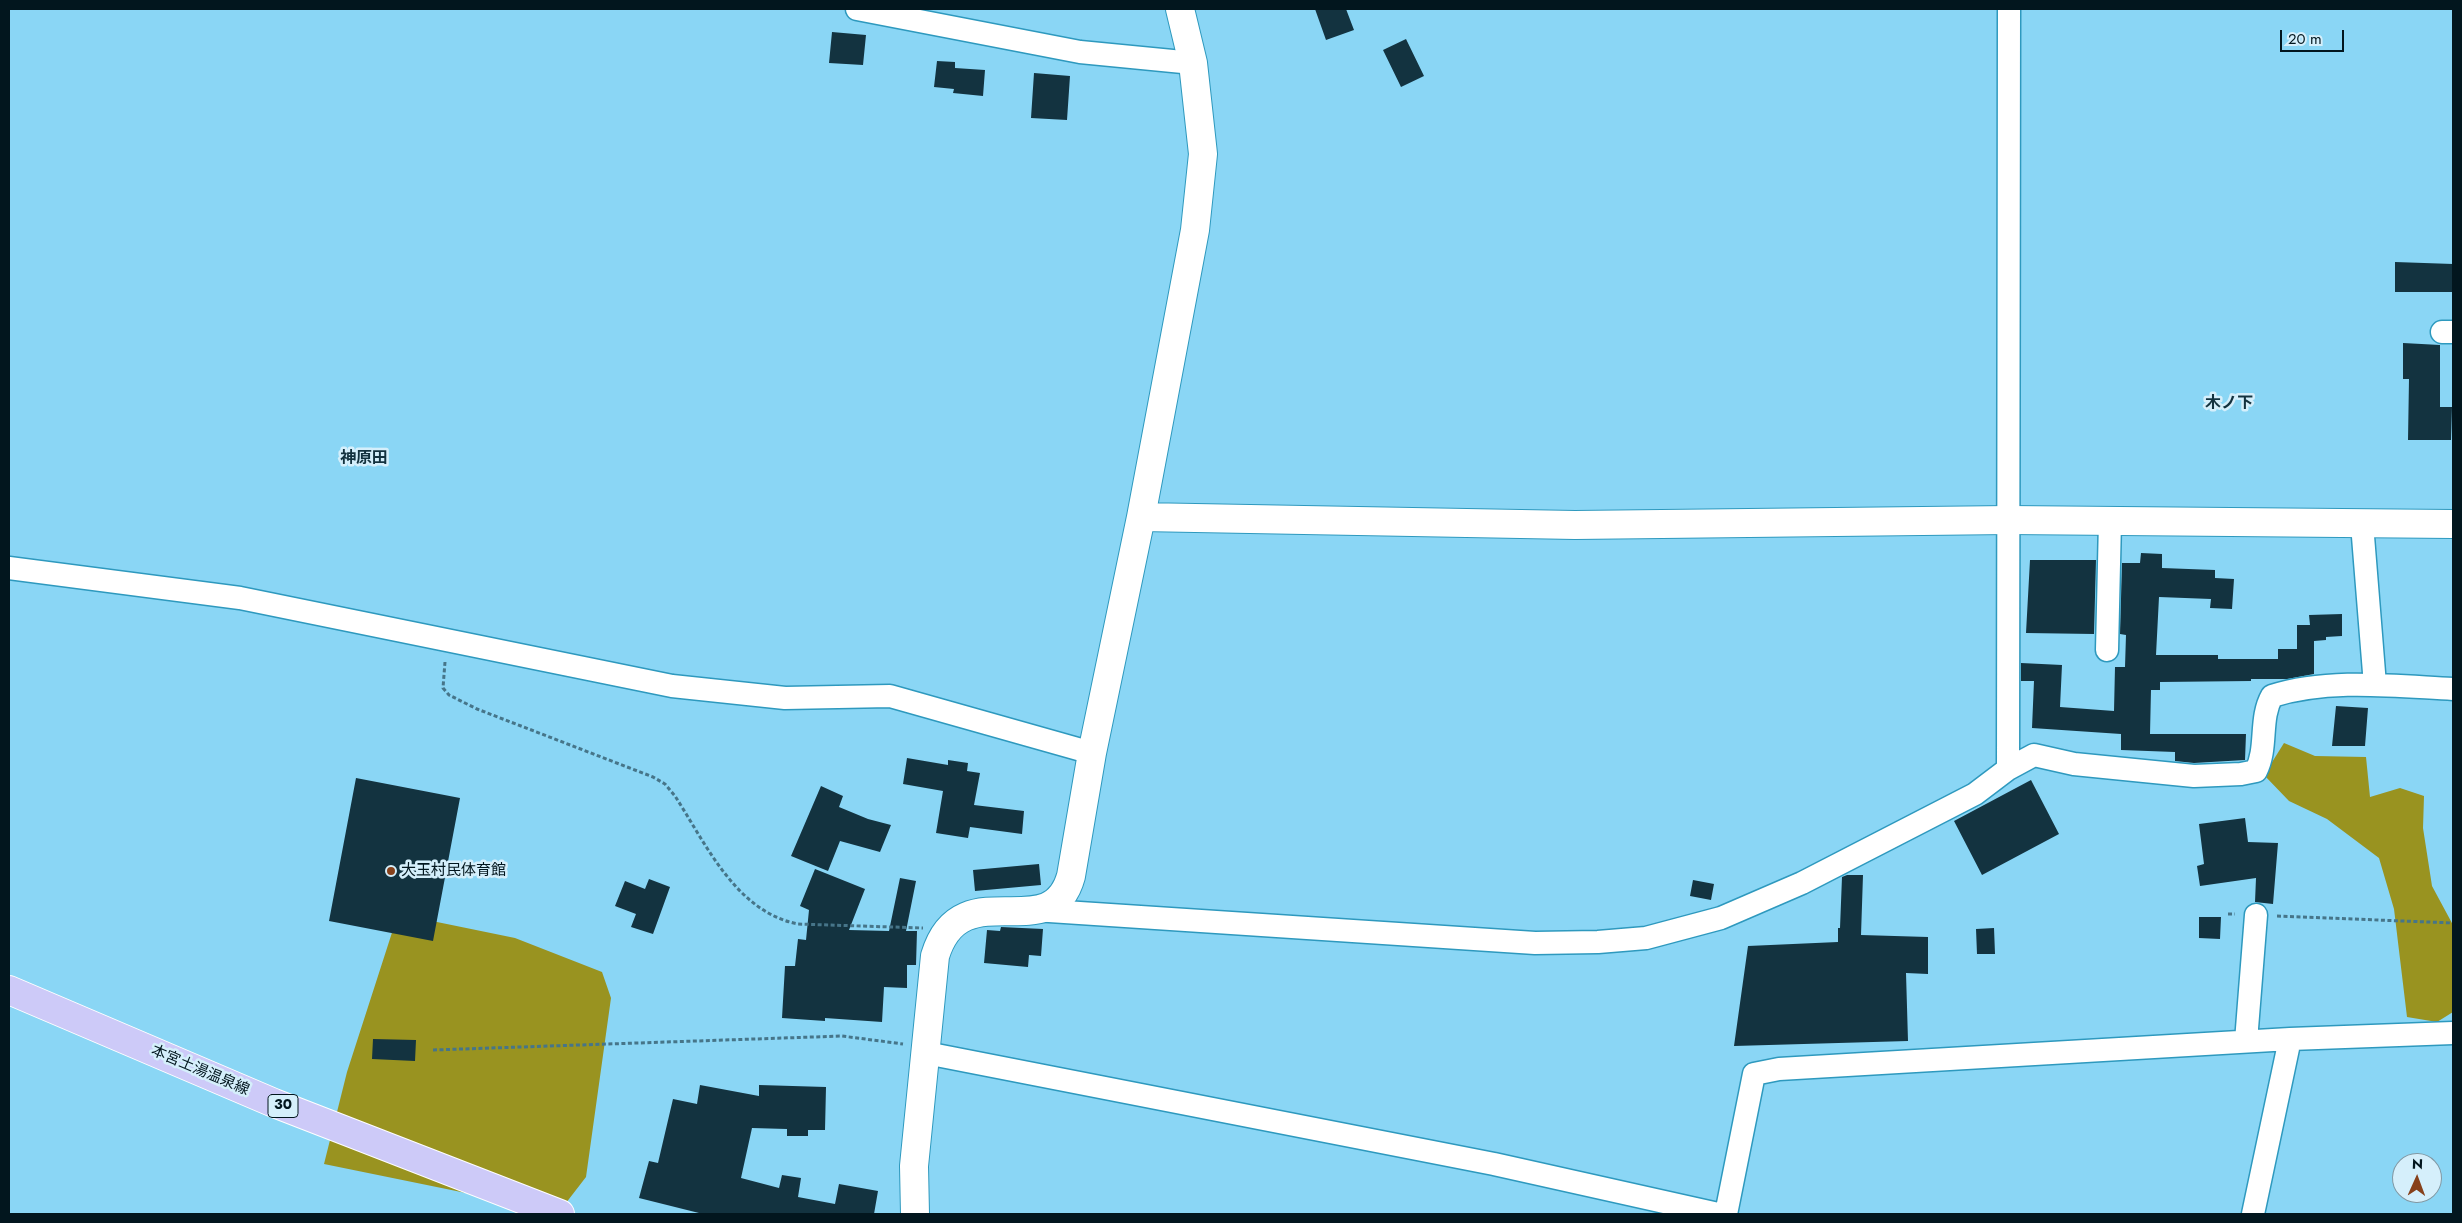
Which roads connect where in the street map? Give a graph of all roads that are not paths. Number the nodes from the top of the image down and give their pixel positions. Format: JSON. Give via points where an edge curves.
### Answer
{"nodes":[{"id":1,"x":857,"y":9,"type":"edge"},
{"id":2,"x":1180,"y":9,"type":"edge"},
{"id":3,"x":2009,"y":9,"type":"edge"},
{"id":4,"x":1193,"y":63,"type":"junction"},
{"id":5,"x":1142,"y":516,"type":"junction"},
{"id":6,"x":2009,"y":520,"type":"junction"},
{"id":7,"x":2110,"y":521,"type":"junction"},
{"id":8,"x":2362,"y":524,"type":"junction"},
{"id":9,"x":2453,"y":524,"type":"edge"},
{"id":10,"x":9,"y":568,"type":"edge"},
{"id":11,"x":2107,"y":650,"type":"dead end"},
{"id":12,"x":2375,"y":685,"type":"junction"},
{"id":13,"x":2453,"y":689,"type":"edge"},
{"id":14,"x":1092,"y":753,"type":"junction"},
{"id":15,"x":2008,"y":769,"type":"junction"},
{"id":16,"x":1034,"y":910,"type":"junction"},
{"id":17,"x":2256,"y":915,"type":"road end"},
{"id":18,"x":9,"y":990,"type":"edge"},
{"id":19,"x":2453,"y":1032,"type":"edge"},
{"id":20,"x":2290,"y":1039,"type":"junction"},
{"id":21,"x":2246,"y":1041,"type":"junction"},
{"id":22,"x":916,"y":1049,"type":"junction"},
{"id":23,"x":560,"y":1214,"type":"edge"},
{"id":24,"x":915,"y":1214,"type":"edge"},
{"id":25,"x":1718,"y":1214,"type":"edge"},
{"id":26,"x":1726,"y":1214,"type":"edge"},
{"id":27,"x":2253,"y":1214,"type":"edge"}],
"edges":[{"from":1,"to":4,"type":"street","via":[[1080,52]]},
{"from":2,"to":4,"type":"street"},
{"from":3,"to":6,"type":"street"},
{"from":4,"to":5,"type":"street","via":[[1203,154],[1196,230]]},
{"from":5,"to":6,"type":"street","via":[[1575,525]]},
{"from":5,"to":14,"type":"street"},
{"from":6,"to":7,"type":"street"},
{"from":6,"to":15,"type":"street"},
{"from":7,"to":8,"type":"street"},
{"from":7,"to":11,"type":"street"},
{"from":8,"to":9,"type":"street"},
{"from":8,"to":12,"type":"street"},
{"from":10,"to":14,"type":"street","via":[[240,598],[672,686],[785,698],[890,696]]},
{"from":12,"to":13,"type":"street"},
{"from":12,"to":15,"type":"street","via":[[2319,686],[2272,696],[2265,708],[2261,760],[2256,771],[2194,776],[2074,764],[2034,755]]},
{"from":14,"to":16,"type":"street","via":[[1068,886],[1056,902]]},
{"from":15,"to":16,"type":"street","via":[[1975,794],[1802,882],[1721,918],[1646,938],[1535,942]]},
{"from":16,"to":22,"type":"street","via":[[967,915],[947,928],[935,956]]},
{"from":17,"to":21,"type":"street"},
{"from":18,"to":23,"type":"main road","name":"本宮土湯温泉線","number":"30","via":[[274,1103]]},
{"from":19,"to":20,"type":"street"},
{"from":20,"to":21,"type":"street"},
{"from":20,"to":27,"type":"street"},
{"from":21,"to":26,"type":"street","via":[[1779,1069],[1754,1074]]},
{"from":22,"to":24,"type":"street"},
{"from":22,"to":25,"type":"street","via":[[1485,1162]]}]}
